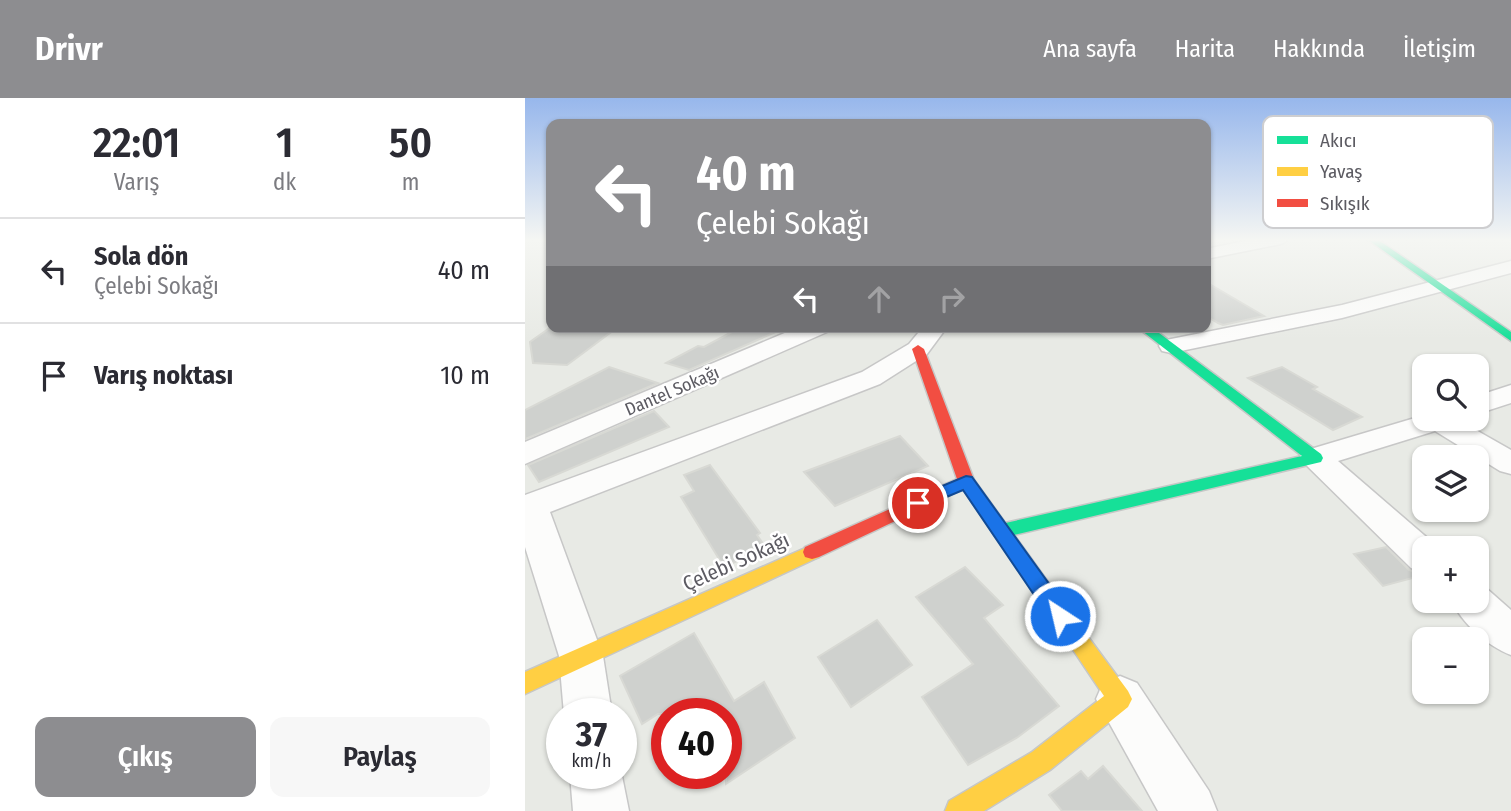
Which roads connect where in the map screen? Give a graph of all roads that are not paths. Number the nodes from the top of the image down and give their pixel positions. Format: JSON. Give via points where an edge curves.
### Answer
{"nodes":[{"id":1,"x":1421,"y":272,"type":"edge"},
{"id":2,"x":1494,"y":272,"type":"edge"},
{"id":3,"x":1444,"y":288,"type":"junction"},
{"id":4,"x":805,"y":333,"type":"edge"},
{"id":5,"x":1152,"y":333,"type":"edge"},
{"id":6,"x":1511,"y":337,"type":"edge"},
{"id":7,"x":927,"y":338,"type":"edge"},
{"id":8,"x":1171,"y":346,"type":"junction"},
{"id":9,"x":1511,"y":393,"type":"edge"},
{"id":10,"x":1489,"y":401,"type":"edge"},
{"id":11,"x":1412,"y":429,"type":"edge"},
{"id":12,"x":1460,"y":431,"type":"edge"},
{"id":13,"x":525,"y":454,"type":"edge"},
{"id":14,"x":1315,"y":458,"type":"junction"},
{"id":15,"x":1511,"y":464,"type":"edge"},
{"id":16,"x":966,"y":481,"type":"junction"},
{"id":17,"x":528,"y":507,"type":"edge"},
{"id":18,"x":1001,"y":531,"type":"junction"},
{"id":19,"x":1412,"y":546,"type":"edge"},
{"id":20,"x":1485,"y":613,"type":"edge"},
{"id":21,"x":1511,"y":636,"type":"edge"},
{"id":22,"x":581,"y":656,"type":"junction"},
{"id":23,"x":525,"y":683,"type":"edge"},
{"id":24,"x":587,"y":698,"type":"edge"},
{"id":25,"x":1119,"y":699,"type":"junction"},
{"id":26,"x":598,"y":789,"type":"edge"},
{"id":27,"x":601,"y":811,"type":"edge"},
{"id":28,"x":959,"y":811,"type":"edge"},
{"id":29,"x":1189,"y":811,"type":"edge"}],
"edges":[{"from":1,"to":3,"type":"street"},
{"from":2,"to":3,"type":"street"},
{"from":3,"to":6,"type":"street"},
{"from":3,"to":8,"type":"street"},
{"from":4,"to":13,"type":"street","name":"Dantel Sokağı"},
{"from":5,"to":8,"type":"street"},
{"from":7,"to":16,"type":"street","via":[[934,399]]},
{"from":7,"to":17,"type":"street","via":[[871,378]]},
{"from":8,"to":14,"type":"street"},
{"from":9,"to":10,"type":"street"},
{"from":11,"to":14,"type":"street"},
{"from":12,"to":15,"type":"street"},
{"from":14,"to":18,"type":"street"},
{"from":14,"to":19,"type":"street"},
{"from":16,"to":18,"type":"street"},
{"from":16,"to":22,"type":"street","name":"Çelebi Sokağı"},
{"from":17,"to":22,"type":"street"},
{"from":18,"to":25,"type":"street"},
{"from":20,"to":21,"type":"street"},
{"from":22,"to":23,"type":"street","name":"Çelebi Sokağı"},
{"from":22,"to":24,"type":"street"},
{"from":25,"to":28,"type":"street","via":[[1041,761]]},
{"from":25,"to":29,"type":"street"},
{"from":26,"to":27,"type":"street"}]}
